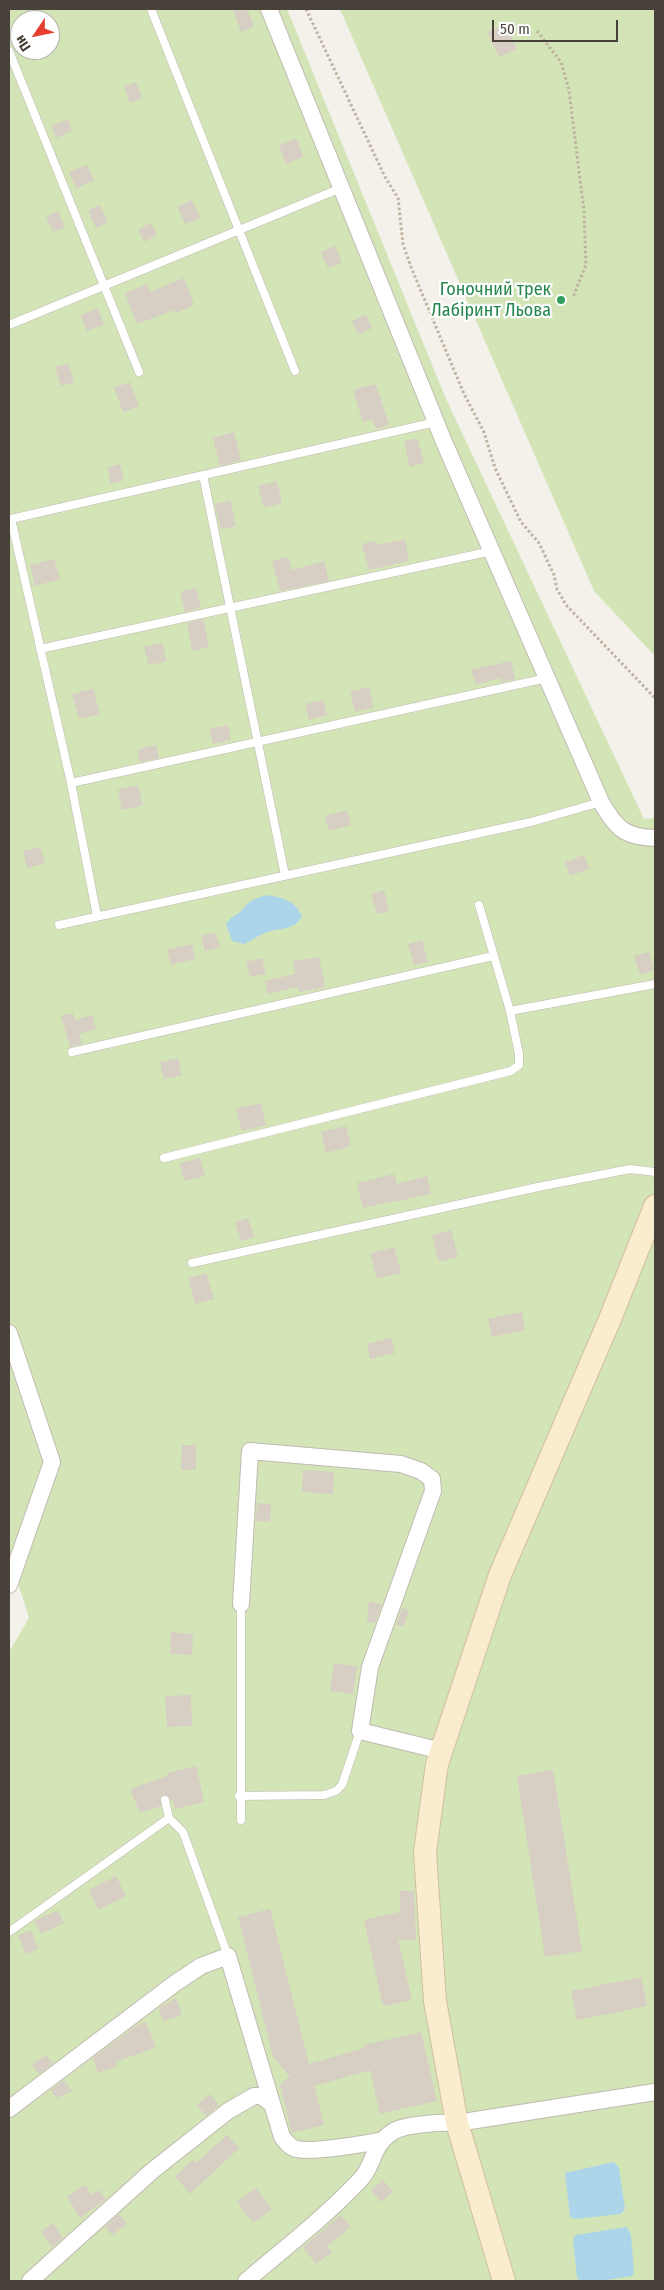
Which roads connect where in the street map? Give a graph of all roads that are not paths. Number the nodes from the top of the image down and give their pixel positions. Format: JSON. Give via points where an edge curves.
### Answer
{"nodes":[{"id":1,"x":151,"y":9,"type":"edge"},
{"id":2,"x":269,"y":9,"type":"edge"},
{"id":3,"x":9,"y":51,"type":"edge"},
{"id":4,"x":341,"y":188,"type":"junction"},
{"id":5,"x":239,"y":230,"type":"junction"},
{"id":6,"x":104,"y":286,"type":"junction"},
{"id":7,"x":9,"y":325,"type":"edge"},
{"id":8,"x":295,"y":371,"type":"dead end"},
{"id":9,"x":139,"y":372,"type":"dead end"},
{"id":10,"x":436,"y":422,"type":"junction"},
{"id":11,"x":203,"y":475,"type":"junction"},
{"id":12,"x":492,"y":551,"type":"junction"},
{"id":13,"x":230,"y":609,"type":"junction"},
{"id":14,"x":40,"y":649,"type":"junction"},
{"id":15,"x":547,"y":678,"type":"junction"},
{"id":16,"x":258,"y":742,"type":"junction"},
{"id":17,"x":71,"y":783,"type":"junction"},
{"id":18,"x":601,"y":802,"type":"junction"},
{"id":19,"x":655,"y":838,"type":"edge"},
{"id":20,"x":285,"y":875,"type":"junction"},
{"id":21,"x":478,"y":905,"type":"dead end"},
{"id":22,"x":98,"y":916,"type":"junction"},
{"id":23,"x":59,"y":925,"type":"dead end"},
{"id":24,"x":493,"y":956,"type":"junction"},
{"id":25,"x":655,"y":984,"type":"edge"},
{"id":26,"x":510,"y":1011,"type":"junction"},
{"id":27,"x":72,"y":1052,"type":"dead end"},
{"id":28,"x":164,"y":1158,"type":"dead end"},
{"id":29,"x":655,"y":1172,"type":"edge"},
{"id":30,"x":654,"y":1214,"type":"edge"},
{"id":31,"x":192,"y":1263,"type":"dead end"},
{"id":32,"x":9,"y":1333,"type":"edge"},
{"id":33,"x":9,"y":1585,"type":"edge"},
{"id":34,"x":241,"y":1604,"type":"joint"},
{"id":35,"x":360,"y":1731,"type":"junction"},
{"id":36,"x":442,"y":1751,"type":"junction"},
{"id":37,"x":239,"y":1796,"type":"junction"},
{"id":38,"x":165,"y":1800,"type":"dead end"},
{"id":39,"x":169,"y":1818,"type":"junction"},
{"id":40,"x":240,"y":1820,"type":"dead end"},
{"id":41,"x":9,"y":1932,"type":"edge"},
{"id":42,"x":228,"y":1956,"type":"junction"},
{"id":43,"x":655,"y":2092,"type":"edge"},
{"id":44,"x":272,"y":2104,"type":"junction"},
{"id":45,"x":9,"y":2109,"type":"edge"},
{"id":46,"x":457,"y":2123,"type":"junction"},
{"id":47,"x":380,"y":2141,"type":"junction"},
{"id":48,"x":30,"y":2281,"type":"edge"},
{"id":49,"x":246,"y":2281,"type":"edge"},
{"id":50,"x":504,"y":2281,"type":"edge"}],
"edges":[{"from":1,"to":5,"type":"lane"},
{"from":2,"to":4,"type":"street"},
{"from":3,"to":6,"type":"lane"},
{"from":4,"to":5,"type":"lane"},
{"from":4,"to":10,"type":"street"},
{"from":5,"to":6,"type":"lane"},
{"from":5,"to":8,"type":"lane"},
{"from":6,"to":7,"type":"lane"},
{"from":6,"to":9,"type":"lane"},
{"from":10,"to":11,"type":"lane"},
{"from":10,"to":12,"type":"street"},
{"from":11,"to":13,"type":"lane"},
{"from":11,"to":14,"type":"lane","via":[[11,520]]},
{"from":12,"to":13,"type":"lane"},
{"from":12,"to":15,"type":"street"},
{"from":13,"to":14,"type":"lane"},
{"from":13,"to":16,"type":"lane"},
{"from":14,"to":17,"type":"lane"},
{"from":15,"to":16,"type":"lane"},
{"from":15,"to":18,"type":"street"},
{"from":16,"to":17,"type":"lane"},
{"from":16,"to":20,"type":"lane"},
{"from":17,"to":22,"type":"lane"},
{"from":18,"to":19,"type":"street","via":[[615,825],[638,838]]},
{"from":18,"to":20,"type":"lane","via":[[531,822]]},
{"from":20,"to":22,"type":"lane"},
{"from":21,"to":24,"type":"lane"},
{"from":22,"to":23,"type":"lane"},
{"from":24,"to":26,"type":"lane"},
{"from":24,"to":27,"type":"lane"},
{"from":25,"to":26,"type":"lane"},
{"from":26,"to":28,"type":"lane","via":[[519,1054],[518,1065],[511,1071]]},
{"from":29,"to":31,"type":"lane","via":[[630,1169],[556,1183]]},
{"from":30,"to":36,"type":"street","via":[[500,1575]]},
{"from":32,"to":33,"type":"street","via":[[52,1462]]},
{"from":34,"to":35,"type":"street","via":[[250,1451],[401,1464],[432,1478],[433,1491],[370,1667]]},
{"from":34,"to":37,"type":"lane"},
{"from":35,"to":36,"type":"street"},
{"from":35,"to":37,"type":"lane","via":[[342,1785],[336,1790],[324,1795]]},
{"from":36,"to":46,"type":"street","via":[[437,1764],[425,1852],[435,2001]]},
{"from":37,"to":40,"type":"lane"},
{"from":38,"to":39,"type":"lane"},
{"from":39,"to":41,"type":"lane"},
{"from":39,"to":42,"type":"lane","via":[[183,1832]]},
{"from":42,"to":44,"type":"street"},
{"from":42,"to":45,"type":"street","via":[[201,1966],[174,1984]]},
{"from":43,"to":46,"type":"street"},
{"from":44,"to":47,"type":"street","via":[[282,2137],[296,2149]]},
{"from":44,"to":48,"type":"street","via":[[261,2096],[254,2096],[228,2111],[152,2171]]},
{"from":46,"to":47,"type":"street","via":[[396,2129]]},
{"from":46,"to":50,"type":"street"},
{"from":47,"to":49,"type":"street","via":[[356,2184],[333,2208]]}]}
